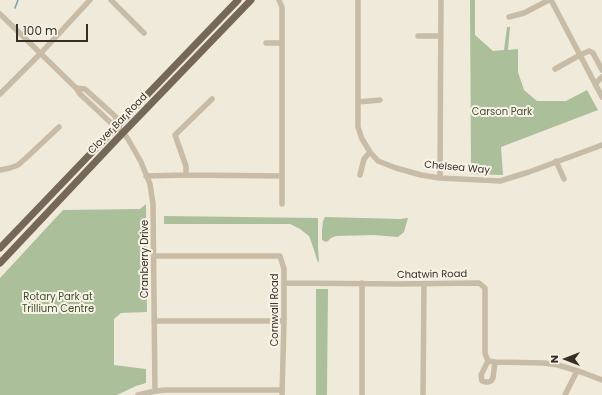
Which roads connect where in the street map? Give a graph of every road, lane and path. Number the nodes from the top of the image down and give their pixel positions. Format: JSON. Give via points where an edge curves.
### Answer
{"nodes":[{"id":1,"x":90,"y":0,"type":"edge"},
{"id":2,"x":111,"y":0,"type":"edge"},
{"id":3,"x":238,"y":0,"type":"edge"},
{"id":4,"x":251,"y":0,"type":"edge"},
{"id":5,"x":279,"y":0,"type":"edge"},
{"id":6,"x":358,"y":0,"type":"edge"},
{"id":7,"x":440,"y":0,"type":"edge"},
{"id":8,"x":550,"y":0,"type":"edge"},
{"id":9,"x":0,"y":14,"type":"edge"},
{"id":10,"x":509,"y":17,"type":"dead end"},
{"id":11,"x":144,"y":33,"type":"dead end"},
{"id":12,"x":418,"y":36,"type":"dead end"},
{"id":13,"x":441,"y":36,"type":"junction"},
{"id":14,"x":266,"y":43,"type":"dead end"},
{"id":15,"x":282,"y":43,"type":"junction"},
{"id":16,"x":41,"y":53,"type":"junction"},
{"id":17,"x":580,"y":55,"type":"junction"},
{"id":18,"x":555,"y":69,"type":"dead end"},
{"id":19,"x":602,"y":70,"type":"edge"},
{"id":20,"x":602,"y":77,"type":"edge"},
{"id":21,"x":595,"y":84,"type":"junction"},
{"id":22,"x":0,"y":94,"type":"edge"},
{"id":23,"x":602,"y":97,"type":"edge"},
{"id":24,"x":212,"y":99,"type":"dead end"},
{"id":25,"x":380,"y":100,"type":"dead end"},
{"id":26,"x":358,"y":102,"type":"junction"},
{"id":27,"x":116,"y":125,"type":"junction"},
{"id":28,"x":59,"y":127,"type":"dead end"},
{"id":29,"x":123,"y":133,"type":"junction"},
{"id":30,"x":602,"y":145,"type":"edge"},
{"id":31,"x":370,"y":152,"type":"junction"},
{"id":32,"x":556,"y":161,"type":"junction"},
{"id":33,"x":0,"y":170,"type":"edge"},
{"id":34,"x":186,"y":174,"type":"junction"},
{"id":35,"x":360,"y":175,"type":"dead end"},
{"id":36,"x":146,"y":176,"type":"junction"},
{"id":37,"x":282,"y":176,"type":"junction"},
{"id":38,"x":440,"y":178,"type":"junction"},
{"id":39,"x":564,"y":179,"type":"dead end"},
{"id":40,"x":282,"y":204,"type":"dead end"},
{"id":41,"x":0,"y":248,"type":"edge"},
{"id":42,"x":154,"y":256,"type":"junction"},
{"id":43,"x":0,"y":263,"type":"edge"},
{"id":44,"x":284,"y":282,"type":"junction"},
{"id":45,"x":362,"y":283,"type":"junction"},
{"id":46,"x":424,"y":284,"type":"junction"},
{"id":47,"x":154,"y":321,"type":"junction"},
{"id":48,"x":284,"y":321,"type":"junction"},
{"id":49,"x":488,"y":361,"type":"junction"},
{"id":50,"x":495,"y":362,"type":"junction"},
{"id":51,"x":577,"y":371,"type":"junction"},
{"id":52,"x":602,"y":380,"type":"edge"},
{"id":53,"x":155,"y":391,"type":"junction"},
{"id":54,"x":282,"y":392,"type":"edge"},
{"id":55,"x":138,"y":395,"type":"edge"},
{"id":56,"x":362,"y":395,"type":"edge"},
{"id":57,"x":423,"y":395,"type":"edge"},
{"id":58,"x":565,"y":395,"type":"edge"}],
"edges":[{"from":1,"to":16,"type":"street"},
{"from":2,"to":11,"type":"street"},
{"from":3,"to":27,"type":"main road","name":"Clover Bar Road"},
{"from":4,"to":29,"type":"main road","name":"Clover Bar Road"},
{"from":5,"to":15,"type":"street","via":[[282,7]]},
{"from":6,"to":26,"type":"street","name":"Chelsea Way"},
{"from":7,"to":13,"type":"street"},
{"from":8,"to":10,"type":"street","via":[[524,13]]},
{"from":8,"to":17,"type":"street"},
{"from":9,"to":16,"type":"street"},
{"from":12,"to":13,"type":"street"},
{"from":13,"to":38,"type":"street"},
{"from":14,"to":15,"type":"street"},
{"from":15,"to":37,"type":"street"},
{"from":16,"to":22,"type":"street"},
{"from":16,"to":27,"type":"street","name":"Cranberry Drive","via":[[76,88],[86,89],[116,117]]},
{"from":17,"to":18,"type":"street"},
{"from":17,"to":19,"type":"street","via":[[587,51],[591,52]]},
{"from":17,"to":21,"type":"street"},
{"from":20,"to":21,"type":"street"},
{"from":21,"to":23,"type":"street"},
{"from":24,"to":34,"type":"street","via":[[175,135],[186,166]]},
{"from":25,"to":26,"type":"street"},
{"from":26,"to":31,"type":"street","name":"Chelsea Way","via":[[358,127]]},
{"from":27,"to":29,"type":"street","name":"Cranberry Drive"},
{"from":27,"to":41,"type":"main road","name":"Clover Bar Road"},
{"from":28,"to":33,"type":"street","via":[[18,165]]},
{"from":29,"to":36,"type":"street","name":"Cranberry Drive","via":[[141,162]]},
{"from":29,"to":43,"type":"main road","name":"Clover Bar Road"},
{"from":30,"to":32,"type":"street","name":"Chelsea Way"},
{"from":31,"to":35,"type":"street","via":[[364,160]]},
{"from":31,"to":38,"type":"street","name":"Chelsea Way","via":[[378,161],[396,168]]},
{"from":32,"to":38,"type":"street","name":"Chelsea Way","via":[[500,181]]},
{"from":32,"to":39,"type":"street"},
{"from":34,"to":36,"type":"street"},
{"from":34,"to":37,"type":"street"},
{"from":36,"to":42,"type":"street","name":"Cranberry Drive","via":[[153,204]]},
{"from":37,"to":40,"type":"street"},
{"from":42,"to":44,"type":"street","name":"Cornwall Road","via":[[280,256]]},
{"from":42,"to":47,"type":"street","name":"Cranberry Drive"},
{"from":44,"to":45,"type":"street","name":"Chatwin Road"},
{"from":44,"to":48,"type":"street","name":"Cornwall Road"},
{"from":45,"to":46,"type":"street","name":"Chatwin Road"},
{"from":45,"to":56,"type":"street"},
{"from":46,"to":49,"type":"street","name":"Chatwin Road","via":[[479,283],[485,288],[485,353]]},
{"from":46,"to":57,"type":"street"},
{"from":47,"to":48,"type":"street"},
{"from":47,"to":53,"type":"street","name":"Cranberry Drive"},
{"from":48,"to":54,"type":"street","name":"Cornwall Road"},
{"from":49,"to":50,"type":"street"},
{"from":49,"to":50,"type":"street","via":[[481,375],[482,381],[485,382],[493,378]]},
{"from":50,"to":51,"type":"street","via":[[544,363]]},
{"from":51,"to":52,"type":"street"},
{"from":51,"to":58,"type":"street"},
{"from":53,"to":54,"type":"street"},
{"from":53,"to":55,"type":"street"}]}
